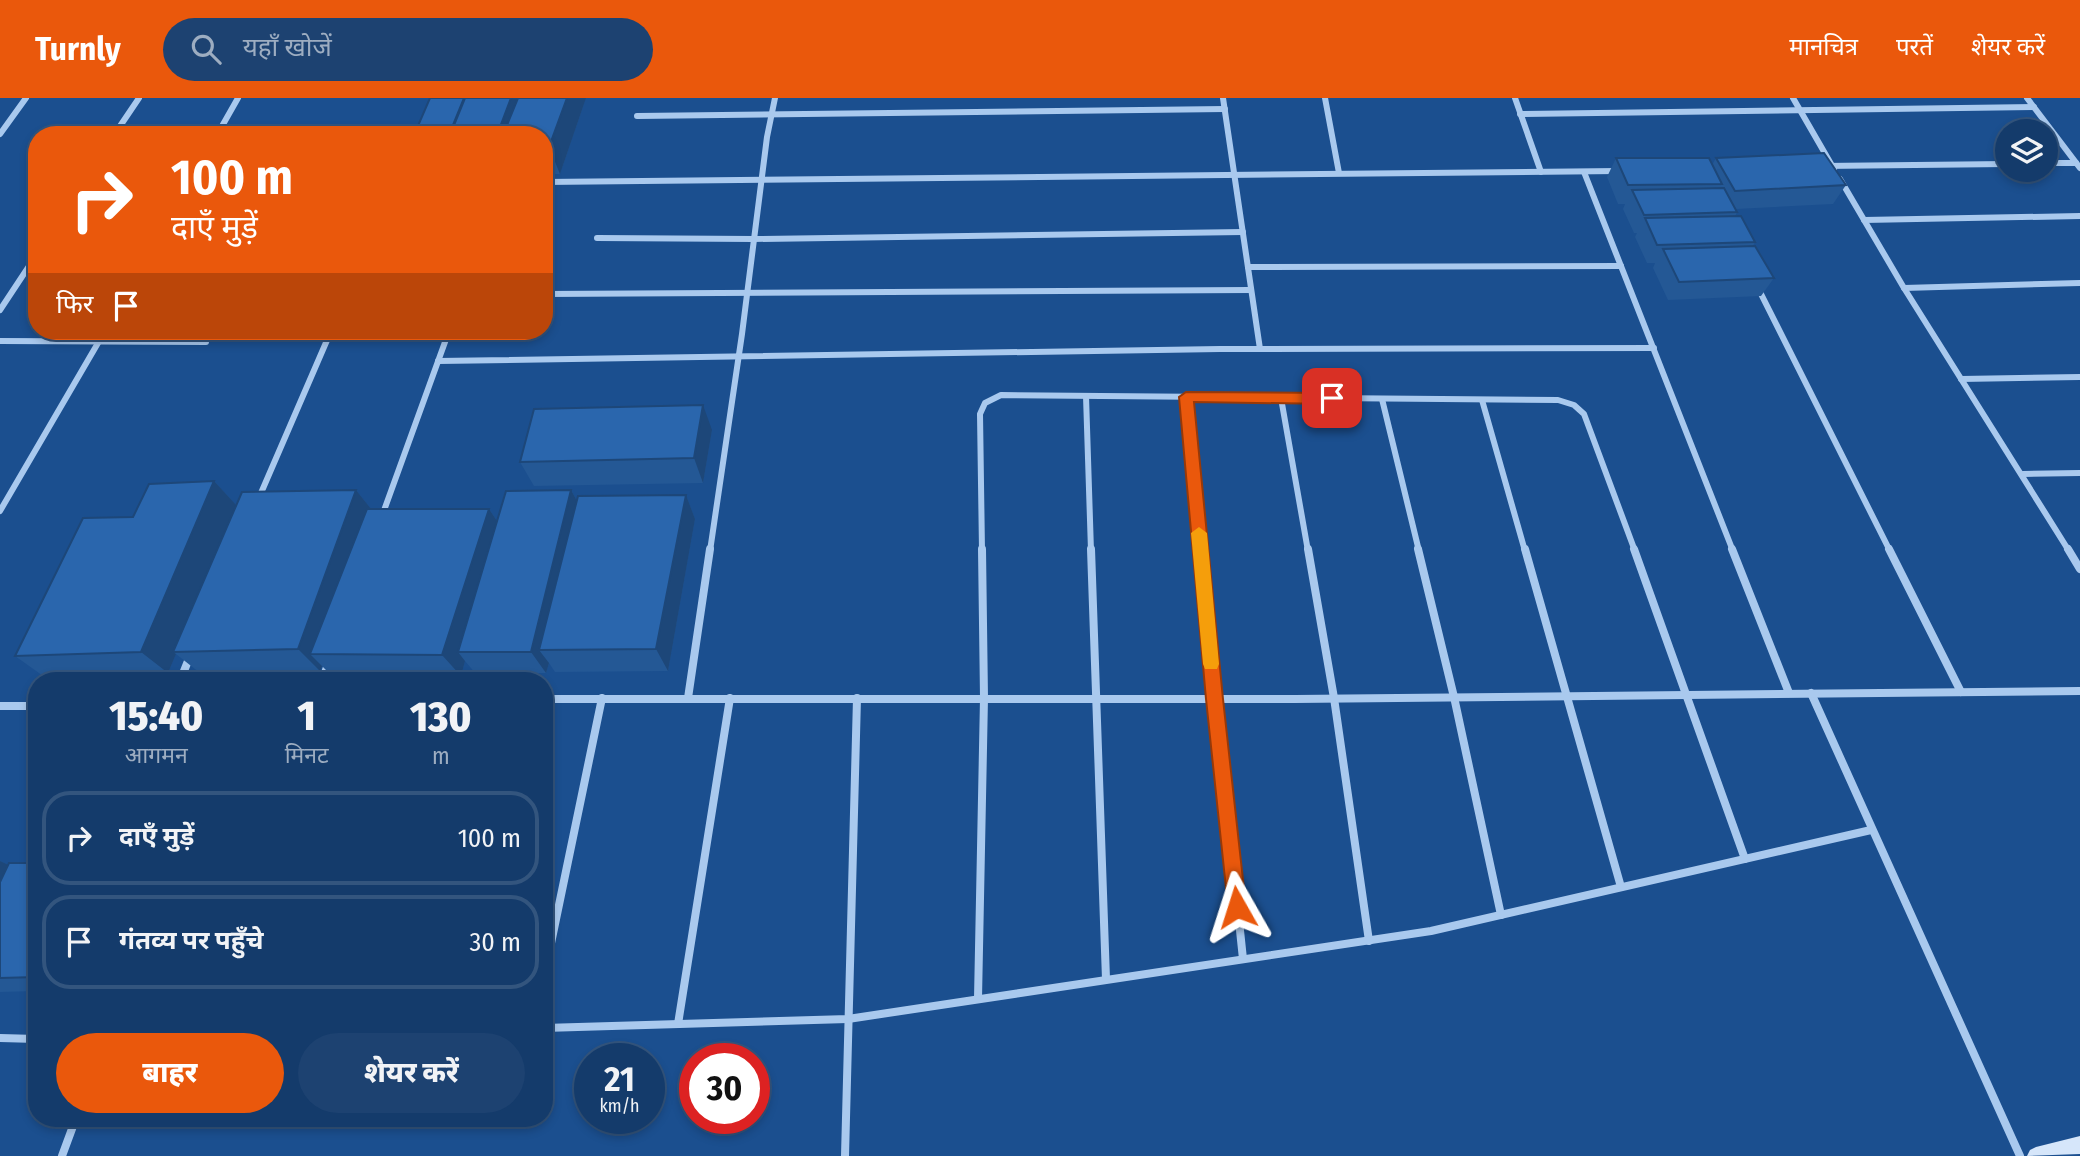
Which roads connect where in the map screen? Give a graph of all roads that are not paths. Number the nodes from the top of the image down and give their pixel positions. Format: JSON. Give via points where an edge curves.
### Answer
{"nodes":[{"id":1,"x":26,"y":98,"type":"edge"},
{"id":2,"x":139,"y":98,"type":"edge"},
{"id":3,"x":238,"y":98,"type":"edge"},
{"id":4,"x":775,"y":98,"type":"edge"},
{"id":5,"x":1223,"y":98,"type":"edge"},
{"id":6,"x":1325,"y":98,"type":"edge"},
{"id":7,"x":1515,"y":98,"type":"edge"},
{"id":8,"x":1793,"y":98,"type":"edge"},
{"id":9,"x":2026,"y":98,"type":"edge"},
{"id":10,"x":2034,"y":107,"type":"junction"},
{"id":11,"x":1225,"y":109,"type":"junction"},
{"id":12,"x":1801,"y":111,"type":"junction"},
{"id":13,"x":772,"y":113,"type":"junction"},
{"id":14,"x":1520,"y":114,"type":"junction"},
{"id":15,"x":637,"y":116,"type":"dead end"},
{"id":16,"x":120,"y":126,"type":"edge"},
{"id":17,"x":222,"y":126,"type":"edge"},
{"id":18,"x":0,"y":134,"type":"edge"},
{"id":19,"x":1995,"y":164,"type":"edge"},
{"id":20,"x":2058,"y":164,"type":"edge"},
{"id":21,"x":2078,"y":165,"type":"edge"},
{"id":22,"x":1819,"y":166,"type":"edge"},
{"id":23,"x":1833,"y":166,"type":"junction"},
{"id":24,"x":1622,"y":171,"type":"edge"},
{"id":25,"x":1541,"y":172,"type":"junction"},
{"id":26,"x":1584,"y":172,"type":"junction"},
{"id":27,"x":1339,"y":173,"type":"junction"},
{"id":28,"x":1234,"y":174,"type":"junction"},
{"id":29,"x":761,"y":181,"type":"junction"},
{"id":30,"x":553,"y":182,"type":"edge"},
{"id":31,"x":2080,"y":216,"type":"edge"},
{"id":32,"x":1864,"y":220,"type":"junction"},
{"id":33,"x":1243,"y":232,"type":"junction"},
{"id":34,"x":597,"y":238,"type":"dead end"},
{"id":35,"x":754,"y":239,"type":"junction"},
{"id":36,"x":1743,"y":256,"type":"edge"},
{"id":37,"x":1621,"y":266,"type":"junction"},
{"id":38,"x":1248,"y":267,"type":"junction"},
{"id":39,"x":28,"y":268,"type":"edge"},
{"id":40,"x":2080,"y":283,"type":"edge"},
{"id":41,"x":1904,"y":288,"type":"junction"},
{"id":42,"x":1251,"y":290,"type":"junction"},
{"id":43,"x":747,"y":293,"type":"junction"},
{"id":44,"x":553,"y":294,"type":"edge"},
{"id":45,"x":0,"y":310,"type":"edge"},
{"id":46,"x":327,"y":340,"type":"edge"},
{"id":47,"x":446,"y":340,"type":"edge"},
{"id":48,"x":0,"y":341,"type":"edge"},
{"id":49,"x":99,"y":341,"type":"junction"},
{"id":50,"x":206,"y":342,"type":"dead end"},
{"id":51,"x":1654,"y":348,"type":"junction"},
{"id":52,"x":1261,"y":349,"type":"junction"},
{"id":53,"x":738,"y":356,"type":"junction"},
{"id":54,"x":438,"y":361,"type":"junction"},
{"id":55,"x":2080,"y":377,"type":"edge"},
{"id":56,"x":1961,"y":379,"type":"junction"},
{"id":57,"x":1086,"y":396,"type":"junction"},
{"id":58,"x":1186,"y":397,"type":"junction"},
{"id":59,"x":1281,"y":398,"type":"junction"},
{"id":60,"x":1382,"y":399,"type":"junction"},
{"id":61,"x":1482,"y":400,"type":"junction"},
{"id":62,"x":2080,"y":473,"type":"edge"},
{"id":63,"x":2023,"y":474,"type":"junction"},
{"id":64,"x":255,"y":506,"type":"edge"},
{"id":65,"x":0,"y":511,"type":"edge"},
{"id":66,"x":378,"y":527,"type":"edge"},
{"id":67,"x":2080,"y":569,"type":"edge"},
{"id":68,"x":196,"y":643,"type":"edge"},
{"id":69,"x":331,"y":655,"type":"edge"},
{"id":70,"x":184,"y":672,"type":"edge"},
{"id":71,"x":325,"y":672,"type":"edge"},
{"id":72,"x":2080,"y":691,"type":"edge"},
{"id":73,"x":1961,"y":692,"type":"junction"},
{"id":74,"x":1789,"y":693,"type":"junction"},
{"id":75,"x":1811,"y":693,"type":"junction"},
{"id":76,"x":1688,"y":695,"type":"junction"},
{"id":77,"x":1568,"y":696,"type":"junction"},
{"id":78,"x":1454,"y":697,"type":"junction"},
{"id":79,"x":602,"y":698,"type":"junction"},
{"id":80,"x":688,"y":698,"type":"junction"},
{"id":81,"x":730,"y":698,"type":"junction"},
{"id":82,"x":857,"y":698,"type":"junction"},
{"id":83,"x":984,"y":698,"type":"junction"},
{"id":84,"x":1096,"y":698,"type":"junction"},
{"id":85,"x":1334,"y":698,"type":"junction"},
{"id":86,"x":553,"y":699,"type":"edge"},
{"id":87,"x":1214,"y":699,"type":"junction"},
{"id":88,"x":0,"y":706,"type":"edge"},
{"id":89,"x":28,"y":706,"type":"edge"},
{"id":90,"x":1871,"y":830,"type":"junction"},
{"id":91,"x":1745,"y":859,"type":"junction"},
{"id":92,"x":1621,"y":887,"type":"junction"},
{"id":93,"x":1501,"y":915,"type":"junction"},
{"id":94,"x":553,"y":933,"type":"edge"},
{"id":95,"x":1369,"y":941,"type":"junction"},
{"id":96,"x":1243,"y":959,"type":"junction"},
{"id":97,"x":1106,"y":979,"type":"junction"},
{"id":98,"x":978,"y":999,"type":"junction"},
{"id":99,"x":848,"y":1019,"type":"junction"},
{"id":100,"x":678,"y":1024,"type":"junction"},
{"id":101,"x":553,"y":1028,"type":"edge"},
{"id":102,"x":0,"y":1038,"type":"edge"},
{"id":103,"x":28,"y":1038,"type":"edge"},
{"id":104,"x":73,"y":1127,"type":"edge"},
{"id":105,"x":2080,"y":1144,"type":"edge"},
{"id":106,"x":62,"y":1156,"type":"edge"},
{"id":107,"x":845,"y":1156,"type":"edge"},
{"id":108,"x":2020,"y":1156,"type":"edge"},
{"id":109,"x":2036,"y":1156,"type":"edge"}],
"edges":[{"from":1,"to":18,"type":"street"},
{"from":2,"to":16,"type":"street"},
{"from":3,"to":17,"type":"street"},
{"from":4,"to":13,"type":"street"},
{"from":5,"to":11,"type":"street"},
{"from":6,"to":27,"type":"street"},
{"from":7,"to":14,"type":"street"},
{"from":8,"to":12,"type":"street"},
{"from":9,"to":10,"type":"street"},
{"from":10,"to":12,"type":"street"},
{"from":10,"to":21,"type":"street"},
{"from":11,"to":13,"type":"street"},
{"from":11,"to":28,"type":"street"},
{"from":12,"to":14,"type":"street"},
{"from":12,"to":23,"type":"street"},
{"from":13,"to":15,"type":"street"},
{"from":13,"to":29,"type":"street"},
{"from":14,"to":25,"type":"street"},
{"from":19,"to":23,"type":"street"},
{"from":20,"to":21,"type":"street"},
{"from":22,"to":23,"type":"street"},
{"from":23,"to":32,"type":"street"},
{"from":24,"to":26,"type":"street"},
{"from":25,"to":26,"type":"street"},
{"from":25,"to":27,"type":"street"},
{"from":26,"to":37,"type":"street"},
{"from":27,"to":28,"type":"street"},
{"from":28,"to":29,"type":"street"},
{"from":28,"to":33,"type":"street"},
{"from":29,"to":30,"type":"street"},
{"from":29,"to":35,"type":"street"},
{"from":31,"to":32,"type":"street"},
{"from":32,"to":41,"type":"street"},
{"from":33,"to":35,"type":"street"},
{"from":33,"to":38,"type":"street"},
{"from":34,"to":35,"type":"street"},
{"from":35,"to":43,"type":"street"},
{"from":36,"to":73,"type":"street"},
{"from":37,"to":38,"type":"street"},
{"from":37,"to":51,"type":"street"},
{"from":38,"to":42,"type":"street"},
{"from":39,"to":45,"type":"street"},
{"from":40,"to":41,"type":"street"},
{"from":41,"to":56,"type":"street"},
{"from":42,"to":43,"type":"street"},
{"from":42,"to":52,"type":"street"},
{"from":43,"to":44,"type":"street"},
{"from":43,"to":53,"type":"street"},
{"from":46,"to":64,"type":"street"},
{"from":47,"to":54,"type":"street"},
{"from":48,"to":49,"type":"street"},
{"from":49,"to":50,"type":"street"},
{"from":49,"to":65,"type":"street"},
{"from":51,"to":52,"type":"street"},
{"from":51,"to":74,"type":"street"},
{"from":52,"to":53,"type":"street"},
{"from":53,"to":54,"type":"street"},
{"from":53,"to":80,"type":"street"},
{"from":54,"to":66,"type":"street"},
{"from":55,"to":56,"type":"street"},
{"from":56,"to":63,"type":"street"},
{"from":57,"to":58,"type":"street"},
{"from":57,"to":83,"type":"street","via":[[1001,395],[985,403],[980,414]]},
{"from":57,"to":84,"type":"street"},
{"from":58,"to":59,"type":"street"},
{"from":58,"to":87,"type":"street"},
{"from":59,"to":60,"type":"street"},
{"from":59,"to":85,"type":"street"},
{"from":60,"to":61,"type":"street"},
{"from":60,"to":78,"type":"street"},
{"from":61,"to":76,"type":"street","via":[[1559,400],[1584,414]]},
{"from":61,"to":77,"type":"street"},
{"from":62,"to":63,"type":"street"},
{"from":63,"to":67,"type":"street"},
{"from":68,"to":70,"type":"street"},
{"from":69,"to":71,"type":"street"},
{"from":72,"to":73,"type":"street"},
{"from":73,"to":75,"type":"street"},
{"from":74,"to":75,"type":"street"},
{"from":74,"to":76,"type":"street"},
{"from":75,"to":90,"type":"street"},
{"from":76,"to":77,"type":"street"},
{"from":76,"to":91,"type":"street"},
{"from":77,"to":78,"type":"street"},
{"from":77,"to":92,"type":"street"},
{"from":78,"to":85,"type":"street"},
{"from":78,"to":93,"type":"street"},
{"from":79,"to":80,"type":"street"},
{"from":79,"to":86,"type":"street"},
{"from":79,"to":94,"type":"street"},
{"from":80,"to":81,"type":"street"},
{"from":81,"to":82,"type":"street"},
{"from":81,"to":100,"type":"street"},
{"from":82,"to":83,"type":"street"},
{"from":82,"to":99,"type":"street"},
{"from":83,"to":84,"type":"street"},
{"from":83,"to":98,"type":"street"},
{"from":84,"to":87,"type":"street"},
{"from":84,"to":97,"type":"street"},
{"from":85,"to":87,"type":"street"},
{"from":85,"to":95,"type":"street"},
{"from":87,"to":96,"type":"street"},
{"from":88,"to":89,"type":"street"},
{"from":90,"to":91,"type":"street"},
{"from":90,"to":108,"type":"street"},
{"from":91,"to":92,"type":"street"},
{"from":92,"to":93,"type":"street"},
{"from":93,"to":95,"type":"street"},
{"from":95,"to":96,"type":"street"},
{"from":96,"to":97,"type":"street"},
{"from":97,"to":98,"type":"street"},
{"from":98,"to":99,"type":"street"},
{"from":99,"to":100,"type":"street"},
{"from":99,"to":107,"type":"street"},
{"from":100,"to":101,"type":"street"},
{"from":102,"to":103,"type":"street"},
{"from":104,"to":106,"type":"street"},
{"from":105,"to":109,"type":"street"}]}
